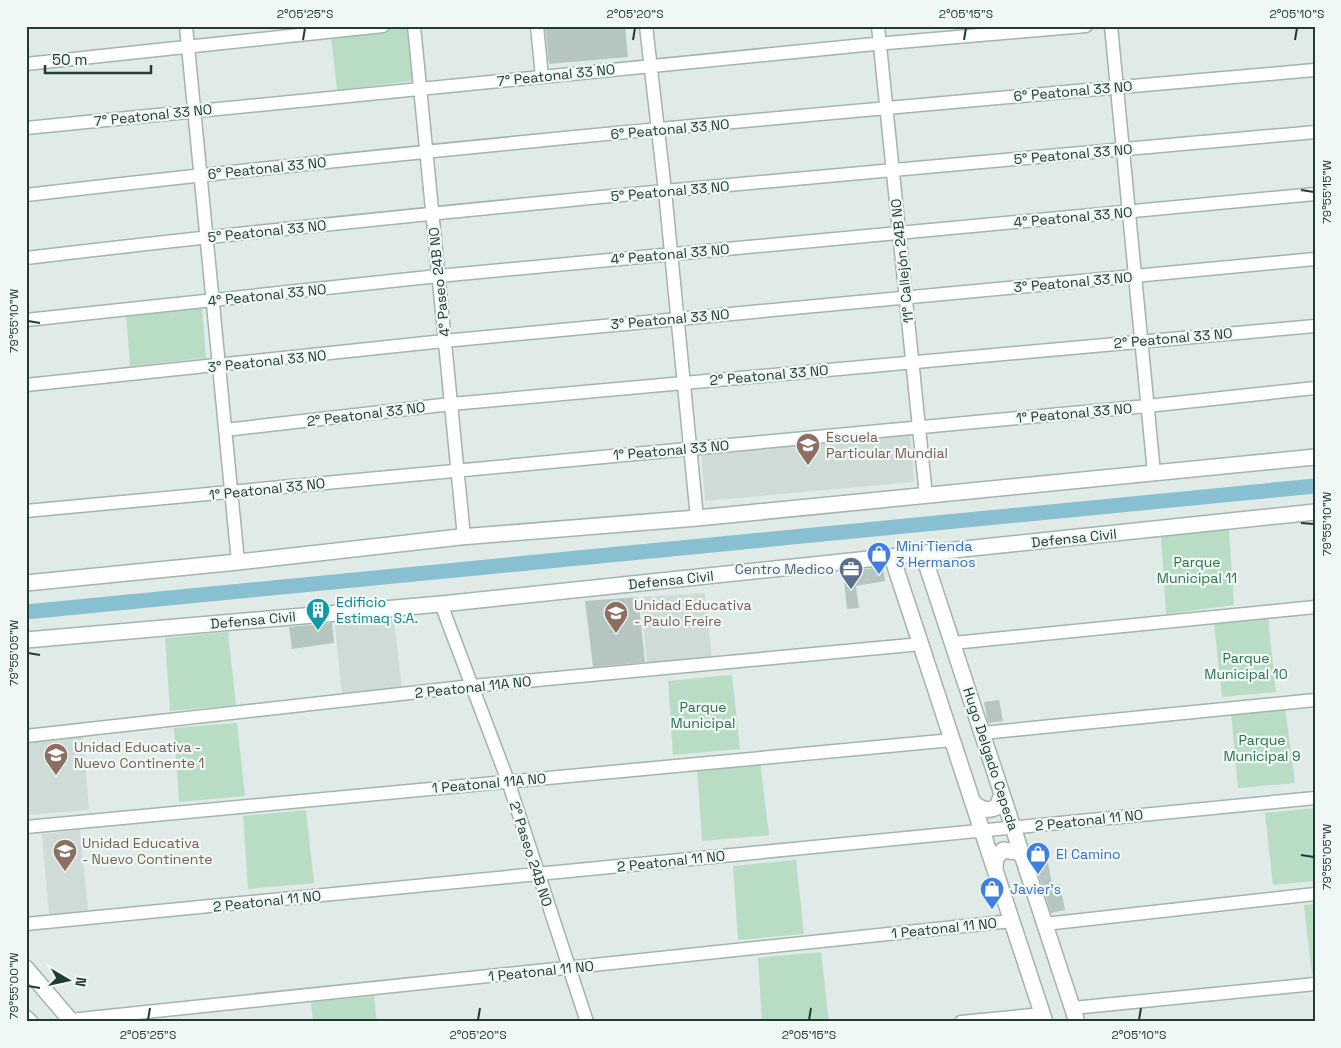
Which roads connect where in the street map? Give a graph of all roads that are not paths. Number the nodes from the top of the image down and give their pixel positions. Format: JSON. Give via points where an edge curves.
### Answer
{"nodes":[{"id":1,"x":186,"y":26,"type":"edge"},
{"id":2,"x":383,"y":26,"type":"edge"},
{"id":3,"x":414,"y":26,"type":"edge"},
{"id":4,"x":537,"y":26,"type":"edge"},
{"id":5,"x":646,"y":26,"type":"edge"},
{"id":6,"x":878,"y":26,"type":"edge"},
{"id":7,"x":1086,"y":26,"type":"edge"},
{"id":8,"x":1110,"y":26,"type":"edge"},
{"id":9,"x":188,"y":45,"type":"junction"},
{"id":10,"x":880,"y":45,"type":"junction"},
{"id":11,"x":26,"y":64,"type":"edge"},
{"id":12,"x":650,"y":66,"type":"junction"},
{"id":13,"x":1315,"y":70,"type":"edge"},
{"id":14,"x":542,"y":77,"type":"junction"},
{"id":15,"x":1116,"y":87,"type":"junction"},
{"id":16,"x":420,"y":89,"type":"junction"},
{"id":17,"x":886,"y":108,"type":"junction"},
{"id":18,"x":194,"y":111,"type":"junction"},
{"id":19,"x":26,"y":128,"type":"edge"},
{"id":20,"x":657,"y":130,"type":"junction"},
{"id":21,"x":1315,"y":132,"type":"edge"},
{"id":22,"x":1122,"y":150,"type":"junction"},
{"id":23,"x":426,"y":152,"type":"junction"},
{"id":24,"x":893,"y":171,"type":"junction"},
{"id":25,"x":200,"y":175,"type":"junction"},
{"id":26,"x":665,"y":191,"type":"junction"},
{"id":27,"x":1315,"y":194,"type":"edge"},
{"id":28,"x":26,"y":195,"type":"edge"},
{"id":29,"x":1129,"y":212,"type":"junction"},
{"id":30,"x":432,"y":214,"type":"junction"},
{"id":31,"x":899,"y":233,"type":"junction"},
{"id":32,"x":207,"y":237,"type":"junction"},
{"id":33,"x":670,"y":254,"type":"junction"},
{"id":34,"x":26,"y":258,"type":"edge"},
{"id":35,"x":1315,"y":259,"type":"edge"},
{"id":36,"x":438,"y":276,"type":"junction"},
{"id":37,"x":1135,"y":276,"type":"junction"},
{"id":38,"x":906,"y":297,"type":"junction"},
{"id":39,"x":212,"y":302,"type":"junction"},
{"id":40,"x":677,"y":319,"type":"junction"},
{"id":41,"x":26,"y":320,"type":"edge"},
{"id":42,"x":1315,"y":326,"type":"edge"},
{"id":43,"x":444,"y":341,"type":"junction"},
{"id":44,"x":1141,"y":341,"type":"junction"},
{"id":45,"x":912,"y":362,"type":"junction"},
{"id":46,"x":220,"y":366,"type":"junction"},
{"id":47,"x":683,"y":382,"type":"junction"},
{"id":48,"x":26,"y":385,"type":"edge"},
{"id":49,"x":1315,"y":388,"type":"edge"},
{"id":50,"x":450,"y":404,"type":"junction"},
{"id":51,"x":1147,"y":406,"type":"junction"},
{"id":52,"x":919,"y":428,"type":"junction"},
{"id":53,"x":225,"y":430,"type":"junction"},
{"id":54,"x":690,"y":449,"type":"junction"},
{"id":55,"x":1315,"y":457,"type":"edge"},
{"id":56,"x":457,"y":470,"type":"junction"},
{"id":57,"x":1154,"y":473,"type":"junction"},
{"id":58,"x":231,"y":493,"type":"junction"},
{"id":59,"x":926,"y":496,"type":"junction"},
{"id":60,"x":26,"y":510,"type":"edge"},
{"id":61,"x":1315,"y":512,"type":"edge"},
{"id":62,"x":697,"y":518,"type":"junction"},
{"id":63,"x":464,"y":537,"type":"junction"},
{"id":64,"x":923,"y":554,"type":"junction"},
{"id":65,"x":892,"y":557,"type":"junction"},
{"id":66,"x":238,"y":562,"type":"junction"},
{"id":67,"x":26,"y":582,"type":"edge"},
{"id":68,"x":441,"y":604,"type":"junction"},
{"id":69,"x":1315,"y":607,"type":"edge"},
{"id":70,"x":26,"y":640,"type":"edge"},
{"id":71,"x":953,"y":643,"type":"junction"},
{"id":72,"x":921,"y":644,"type":"junction"},
{"id":73,"x":472,"y":686,"type":"junction"},
{"id":74,"x":1315,"y":700,"type":"edge"},
{"id":75,"x":982,"y":733,"type":"junction"},
{"id":76,"x":26,"y":736,"type":"edge"},
{"id":77,"x":952,"y":740,"type":"junction"},
{"id":78,"x":508,"y":781,"type":"junction"},
{"id":79,"x":1002,"y":794,"type":"junction"},
{"id":80,"x":1315,"y":798,"type":"edge"},
{"id":81,"x":973,"y":802,"type":"junction"},
{"id":82,"x":26,"y":826,"type":"edge"},
{"id":83,"x":1013,"y":828,"type":"junction"},
{"id":84,"x":982,"y":831,"type":"junction"},
{"id":85,"x":1022,"y":856,"type":"junction"},
{"id":86,"x":995,"y":867,"type":"junction"},
{"id":87,"x":537,"y":874,"type":"junction"},
{"id":88,"x":1315,"y":894,"type":"edge"},
{"id":89,"x":1012,"y":921,"type":"junction"},
{"id":90,"x":26,"y":924,"type":"edge"},
{"id":91,"x":1045,"y":924,"type":"junction"},
{"id":92,"x":26,"y":968,"type":"edge"},
{"id":93,"x":568,"y":968,"type":"junction"},
{"id":94,"x":1315,"y":984,"type":"edge"},
{"id":95,"x":1075,"y":1015,"type":"edge"},
{"id":96,"x":26,"y":1018,"type":"edge"},
{"id":97,"x":1044,"y":1018,"type":"edge"},
{"id":98,"x":71,"y":1021,"type":"edge"},
{"id":99,"x":30,"y":1022,"type":"edge"},
{"id":100,"x":587,"y":1022,"type":"edge"},
{"id":101,"x":961,"y":1022,"type":"edge"}],
"edges":[{"from":1,"to":9,"type":"street"},
{"from":2,"to":9,"type":"street"},
{"from":3,"to":16,"type":"street","name":"4° Paseo 24B NO"},
{"from":4,"to":14,"type":"street"},
{"from":5,"to":12,"type":"street"},
{"from":6,"to":10,"type":"street","name":"11° Callejón 24B NO"},
{"from":7,"to":10,"type":"street","name":"7° Peatonal 33 NO"},
{"from":8,"to":15,"type":"street"},
{"from":9,"to":11,"type":"street"},
{"from":9,"to":18,"type":"street"},
{"from":10,"to":12,"type":"street","name":"7° Peatonal 33 NO"},
{"from":10,"to":17,"type":"street","name":"11° Callejón 24B NO"},
{"from":12,"to":14,"type":"street","name":"7° Peatonal 33 NO"},
{"from":12,"to":20,"type":"street"},
{"from":13,"to":15,"type":"street","name":"6° Peatonal 33 NO"},
{"from":14,"to":16,"type":"street","name":"7° Peatonal 33 NO"},
{"from":15,"to":17,"type":"street","name":"6° Peatonal 33 NO"},
{"from":15,"to":22,"type":"street"},
{"from":16,"to":18,"type":"street","name":"7° Peatonal 33 NO"},
{"from":16,"to":23,"type":"street","name":"4° Paseo 24B NO"},
{"from":17,"to":20,"type":"street","name":"6° Peatonal 33 NO"},
{"from":17,"to":24,"type":"street","name":"11° Callejón 24B NO"},
{"from":18,"to":19,"type":"street","name":"7° Peatonal 33 NO"},
{"from":18,"to":25,"type":"street"},
{"from":20,"to":23,"type":"street","name":"6° Peatonal 33 NO"},
{"from":20,"to":26,"type":"street"},
{"from":21,"to":22,"type":"street","name":"5° Peatonal 33 NO"},
{"from":22,"to":24,"type":"street","name":"5° Peatonal 33 NO"},
{"from":22,"to":29,"type":"street"},
{"from":23,"to":25,"type":"street","name":"6° Peatonal 33 NO"},
{"from":23,"to":30,"type":"street","name":"4° Paseo 24B NO"},
{"from":24,"to":26,"type":"street","name":"5° Peatonal 33 NO"},
{"from":24,"to":31,"type":"street","name":"11° Callejón 24B NO"},
{"from":25,"to":28,"type":"street","name":"6° Peatonal 33 NO"},
{"from":25,"to":32,"type":"street"},
{"from":26,"to":30,"type":"street","name":"5° Peatonal 33 NO"},
{"from":26,"to":33,"type":"street"},
{"from":27,"to":29,"type":"street","name":"4° Peatonal 33 NO"},
{"from":29,"to":31,"type":"street","name":"4° Peatonal 33 NO"},
{"from":29,"to":37,"type":"street"},
{"from":30,"to":32,"type":"street","name":"5° Peatonal 33 NO"},
{"from":30,"to":36,"type":"street","name":"4° Paseo 24B NO"},
{"from":31,"to":33,"type":"street","name":"4° Peatonal 33 NO"},
{"from":31,"to":38,"type":"street","name":"11° Callejón 24B NO"},
{"from":32,"to":34,"type":"street","name":"5° Peatonal 33 NO"},
{"from":32,"to":39,"type":"street"},
{"from":33,"to":36,"type":"street","name":"4° Peatonal 33 NO"},
{"from":33,"to":40,"type":"street"},
{"from":35,"to":37,"type":"street","name":"3° Peatonal 33 NO"},
{"from":36,"to":39,"type":"street","name":"4° Peatonal 33 NO"},
{"from":36,"to":43,"type":"street","name":"4° Paseo 24B NO"},
{"from":37,"to":38,"type":"street","name":"3° Peatonal 33 NO"},
{"from":37,"to":44,"type":"street"},
{"from":38,"to":40,"type":"street","name":"3° Peatonal 33 NO"},
{"from":38,"to":45,"type":"street","name":"11° Callejón 24B NO"},
{"from":39,"to":41,"type":"street","name":"4° Peatonal 33 NO"},
{"from":39,"to":46,"type":"street"},
{"from":40,"to":43,"type":"street","name":"3° Peatonal 33 NO"},
{"from":40,"to":47,"type":"street"},
{"from":42,"to":44,"type":"street","name":"2° Peatonal 33 NO"},
{"from":43,"to":46,"type":"street","name":"3° Peatonal 33 NO"},
{"from":43,"to":50,"type":"street","name":"4° Paseo 24B NO"},
{"from":44,"to":45,"type":"street","name":"2° Peatonal 33 NO"},
{"from":44,"to":51,"type":"street"},
{"from":45,"to":47,"type":"street","name":"2° Peatonal 33 NO"},
{"from":45,"to":52,"type":"street","name":"11° Callejón 24B NO"},
{"from":46,"to":48,"type":"street","name":"3° Peatonal 33 NO"},
{"from":46,"to":53,"type":"street"},
{"from":47,"to":50,"type":"street","name":"2° Peatonal 33 NO"},
{"from":47,"to":54,"type":"street"},
{"from":49,"to":51,"type":"street","name":"1° Peatonal 33 NO"},
{"from":50,"to":53,"type":"street","name":"2° Peatonal 33 NO"},
{"from":50,"to":56,"type":"street","name":"4° Paseo 24B NO"},
{"from":51,"to":52,"type":"street","name":"1° Peatonal 33 NO"},
{"from":51,"to":57,"type":"street"},
{"from":52,"to":54,"type":"street","name":"1° Peatonal 33 NO"},
{"from":52,"to":59,"type":"street","name":"11° Callejón 24B NO"},
{"from":53,"to":58,"type":"street"},
{"from":54,"to":56,"type":"street","name":"1° Peatonal 33 NO"},
{"from":54,"to":62,"type":"street"},
{"from":55,"to":57,"type":"street"},
{"from":56,"to":58,"type":"street","name":"1° Peatonal 33 NO"},
{"from":56,"to":63,"type":"street","name":"4° Paseo 24B NO"},
{"from":57,"to":59,"type":"street"},
{"from":58,"to":60,"type":"street","name":"1° Peatonal 33 NO"},
{"from":58,"to":66,"type":"street"},
{"from":59,"to":62,"type":"street"},
{"from":61,"to":64,"type":"street","name":"Defensa Civil"},
{"from":62,"to":63,"type":"street"},
{"from":63,"to":66,"type":"street"},
{"from":64,"to":65,"type":"street","name":"Defensa Civil"},
{"from":64,"to":71,"type":"street","name":"Hugo Delgado Cepeda"},
{"from":65,"to":68,"type":"street","name":"Defensa Civil"},
{"from":65,"to":72,"type":"street"},
{"from":66,"to":67,"type":"street"},
{"from":68,"to":70,"type":"street","name":"Defensa Civil"},
{"from":68,"to":73,"type":"street","name":"2° Paseo 24B NO"},
{"from":69,"to":71,"type":"street"},
{"from":71,"to":75,"type":"street","name":"Hugo Delgado Cepeda"},
{"from":72,"to":73,"type":"street","name":"2 Peatonal 11A NO"},
{"from":72,"to":77,"type":"street"},
{"from":73,"to":76,"type":"street","name":"2 Peatonal 11A NO"},
{"from":73,"to":78,"type":"street","name":"2° Paseo 24B NO"},
{"from":74,"to":75,"type":"street"},
{"from":75,"to":79,"type":"street","name":"Hugo Delgado Cepeda"},
{"from":77,"to":78,"type":"street","name":"1 Peatonal 11A NO"},
{"from":77,"to":81,"type":"street"},
{"from":78,"to":82,"type":"street","name":"1 Peatonal 11A NO"},
{"from":78,"to":87,"type":"street","name":"2° Paseo 24B NO"},
{"from":79,"to":81,"type":"street","via":[[997,807],[992,810],[980,808]]},
{"from":79,"to":83,"type":"street","name":"Hugo Delgado Cepeda"},
{"from":80,"to":83,"type":"street","name":"2 Peatonal 11 NO"},
{"from":81,"to":84,"type":"street"},
{"from":83,"to":84,"type":"street","name":"2 Peatonal 11 NO"},
{"from":83,"to":85,"type":"street","name":"Hugo Delgado Cepeda"},
{"from":84,"to":86,"type":"street"},
{"from":84,"to":87,"type":"street","name":"2 Peatonal 11 NO"},
{"from":85,"to":86,"type":"street","via":[[1003,850],[996,858]]},
{"from":85,"to":91,"type":"street","name":"Hugo Delgado Cepeda"},
{"from":86,"to":89,"type":"street"},
{"from":87,"to":90,"type":"street","name":"2 Peatonal 11 NO"},
{"from":87,"to":93,"type":"street","name":"2° Paseo 24B NO"},
{"from":88,"to":91,"type":"street"},
{"from":89,"to":93,"type":"street","name":"1 Peatonal 11 NO"},
{"from":89,"to":97,"type":"street"},
{"from":91,"to":95,"type":"street","name":"Hugo Delgado Cepeda"},
{"from":92,"to":98,"type":"street"},
{"from":93,"to":98,"type":"street","name":"1 Peatonal 11 NO"},
{"from":93,"to":100,"type":"street","name":"2° Paseo 24B NO"},
{"from":94,"to":95,"type":"street"},
{"from":96,"to":99,"type":"street"},
{"from":97,"to":101,"type":"street"}]}
